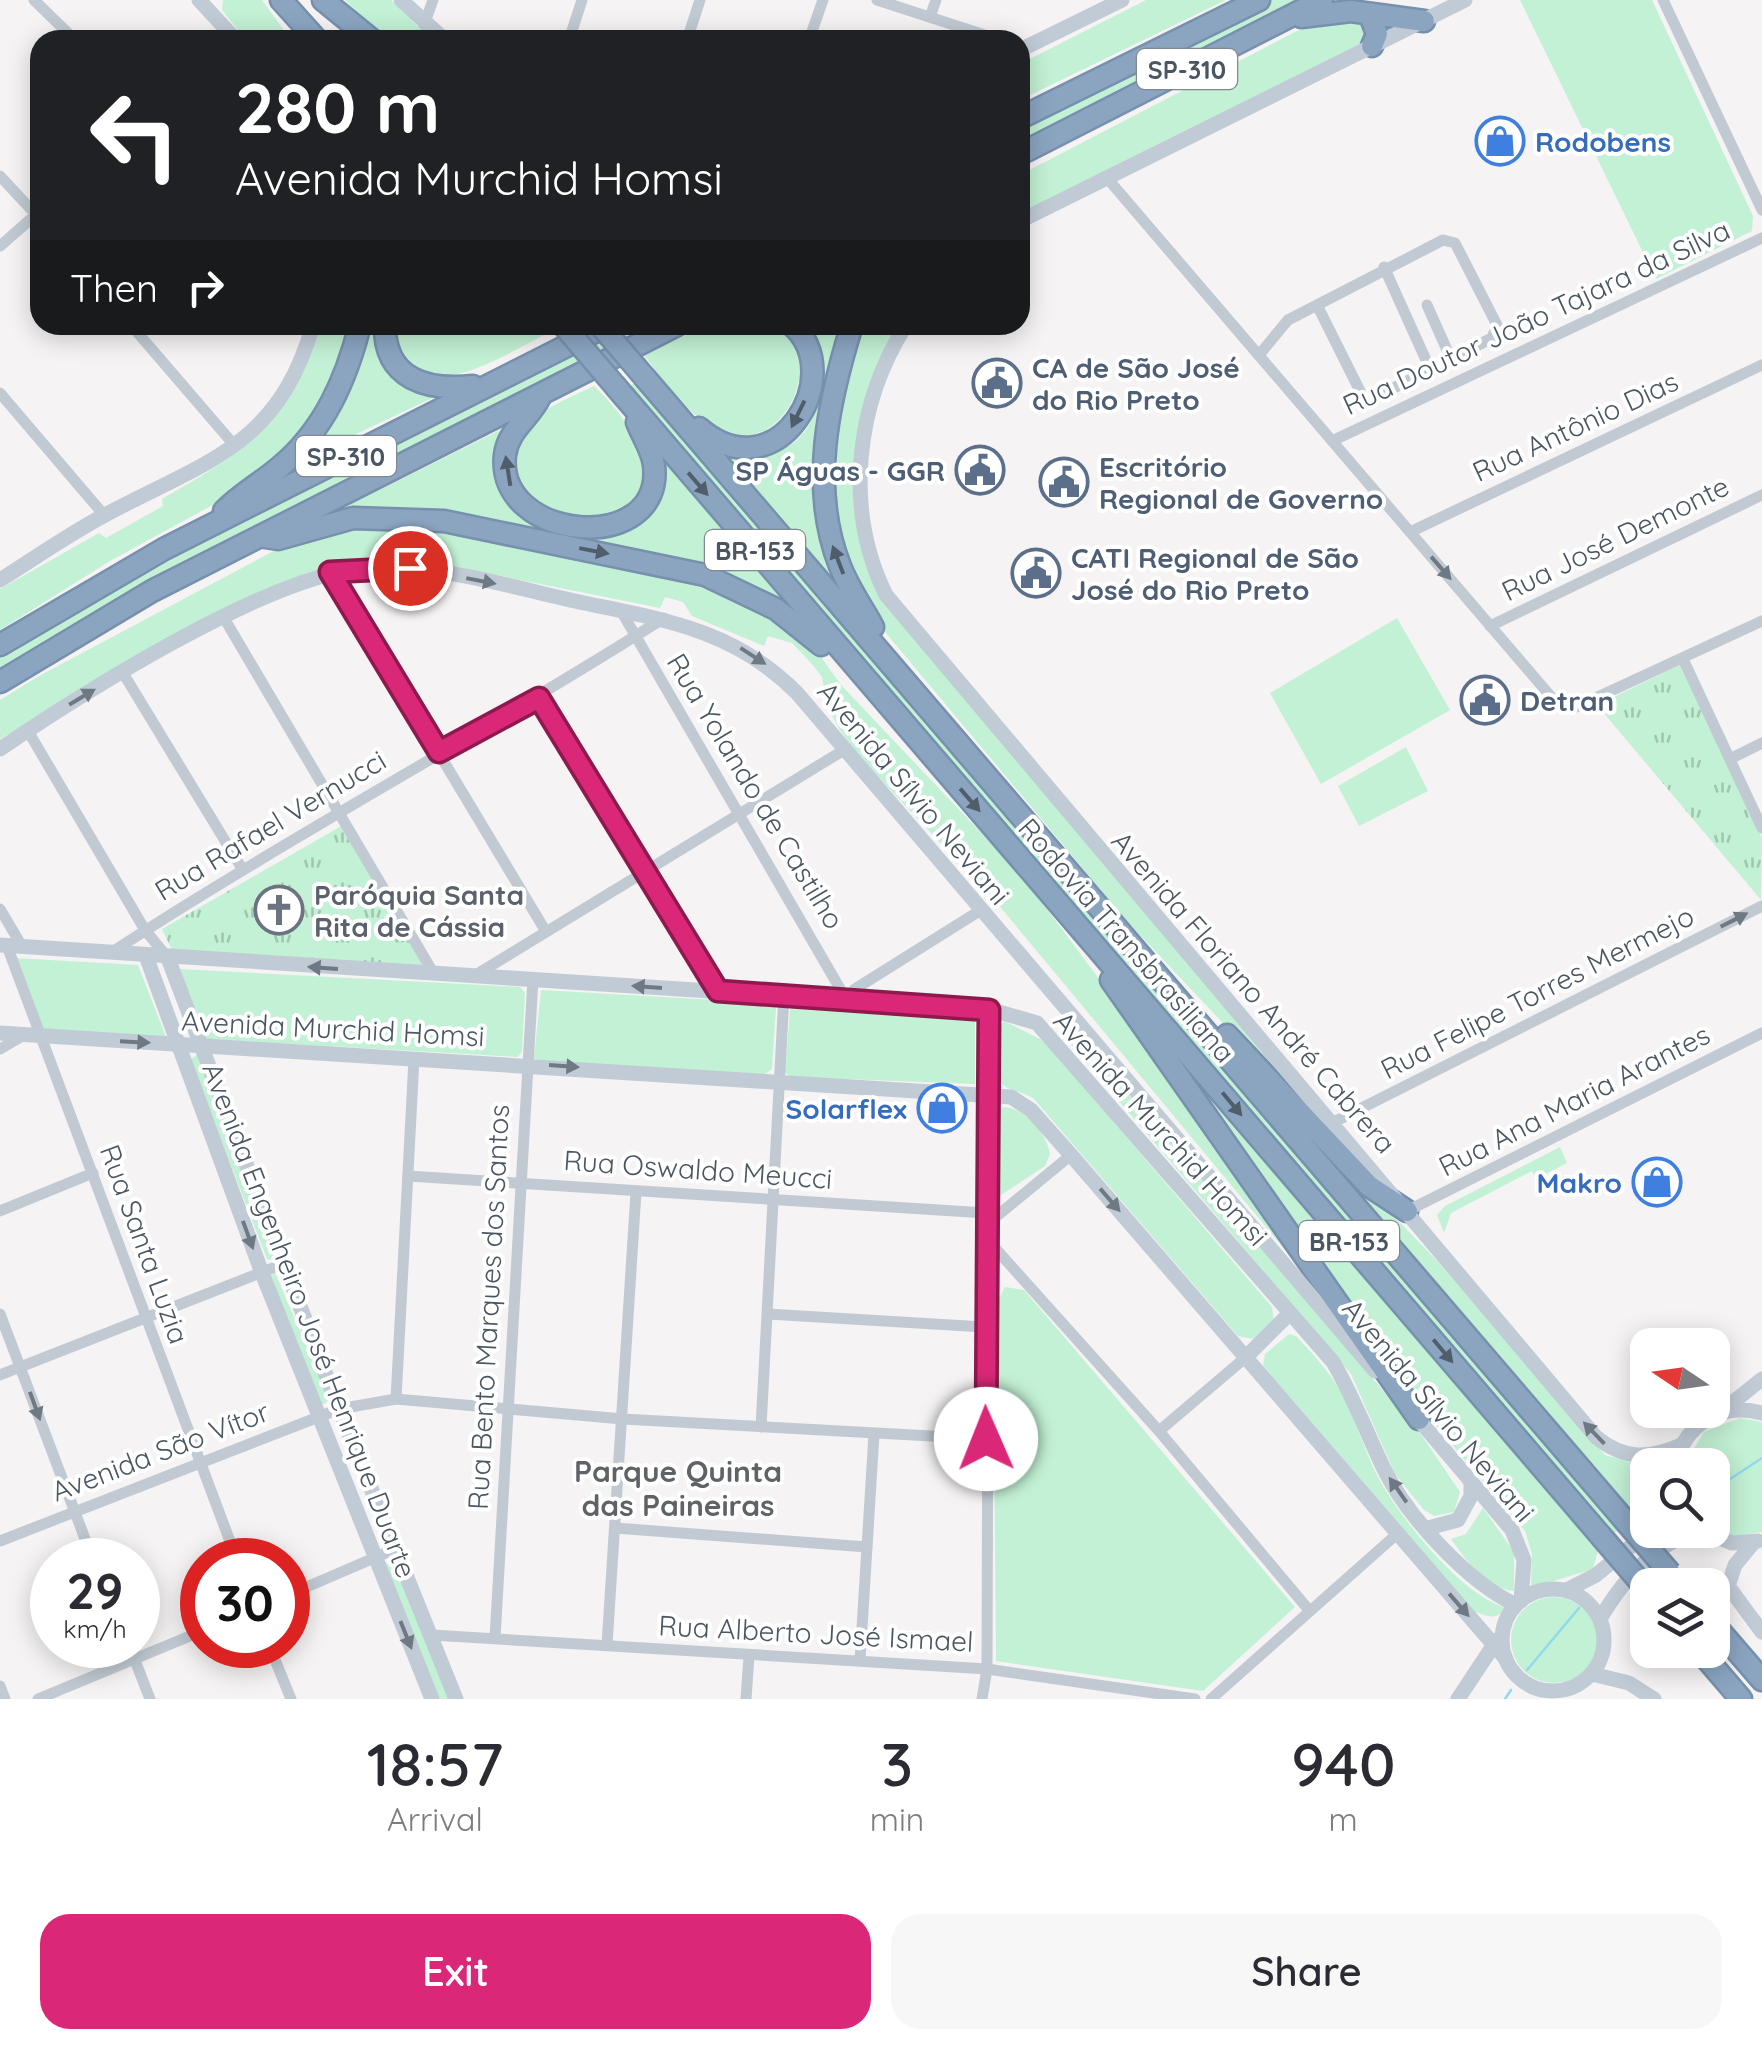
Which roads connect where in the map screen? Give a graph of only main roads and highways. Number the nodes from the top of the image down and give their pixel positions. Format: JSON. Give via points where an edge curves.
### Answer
{"nodes":[{"id":1,"x":199,"y":0,"type":"edge"},
{"id":2,"x":282,"y":0,"type":"edge"},
{"id":3,"x":323,"y":0,"type":"edge"},
{"id":4,"x":401,"y":0,"type":"edge"},
{"id":5,"x":1122,"y":0,"type":"edge"},
{"id":6,"x":1259,"y":0,"type":"edge"},
{"id":7,"x":1322,"y":0,"type":"edge"},
{"id":8,"x":1465,"y":0,"type":"edge"},
{"id":9,"x":1370,"y":15,"type":"junction"},
{"id":10,"x":1285,"y":19,"type":"junction"},
{"id":11,"x":1424,"y":21,"type":"junction"},
{"id":12,"x":227,"y":30,"type":"edge"},
{"id":13,"x":306,"y":30,"type":"edge"},
{"id":14,"x":348,"y":30,"type":"edge"},
{"id":15,"x":360,"y":30,"type":"edge"},
{"id":16,"x":431,"y":30,"type":"edge"},
{"id":17,"x":1030,"y":44,"type":"edge"},
{"id":18,"x":1372,"y":46,"type":"junction"},
{"id":19,"x":1030,"y":113,"type":"edge"},
{"id":20,"x":1030,"y":149,"type":"edge"},
{"id":21,"x":1030,"y":216,"type":"edge"},
{"id":22,"x":309,"y":335,"type":"edge"},
{"id":23,"x":357,"y":335,"type":"edge"},
{"id":24,"x":386,"y":335,"type":"edge"},
{"id":25,"x":572,"y":335,"type":"edge"},
{"id":26,"x":588,"y":335,"type":"edge"},
{"id":27,"x":609,"y":335,"type":"edge"},
{"id":28,"x":657,"y":335,"type":"edge"},
{"id":29,"x":800,"y":335,"type":"edge"},
{"id":30,"x":849,"y":335,"type":"edge"},
{"id":31,"x":901,"y":335,"type":"edge"},
{"id":32,"x":490,"y":384,"type":"junction"},
{"id":33,"x":542,"y":394,"type":"junction"},
{"id":34,"x":635,"y":410,"type":"junction"},
{"id":35,"x":678,"y":415,"type":"junction"},
{"id":36,"x":204,"y":529,"type":"junction"},
{"id":37,"x":258,"y":536,"type":"junction"},
{"id":38,"x":0,"y":580,"type":"edge"},
{"id":39,"x":0,"y":645,"type":"edge"},
{"id":40,"x":902,"y":676,"type":"junction"},
{"id":41,"x":0,"y":682,"type":"edge"},
{"id":42,"x":874,"y":691,"type":"junction"},
{"id":43,"x":0,"y":750,"type":"edge"},
{"id":44,"x":1093,"y":943,"type":"junction"},
{"id":45,"x":10,"y":946,"type":"edge"},
{"id":46,"x":146,"y":956,"type":"junction"},
{"id":47,"x":1144,"y":956,"type":"junction"},
{"id":48,"x":168,"y":958,"type":"junction"},
{"id":49,"x":1060,"y":1002,"type":"junction"},
{"id":50,"x":1036,"y":1023,"type":"junction"},
{"id":51,"x":0,"y":1033,"type":"edge"},
{"id":52,"x":178,"y":1044,"type":"junction"},
{"id":53,"x":200,"y":1045,"type":"junction"},
{"id":54,"x":1408,"y":1210,"type":"junction"},
{"id":55,"x":1288,"y":1315,"type":"junction"},
{"id":56,"x":1245,"y":1358,"type":"junction"},
{"id":57,"x":1762,"y":1379,"type":"edge"},
{"id":58,"x":1730,"y":1404,"type":"edge"},
{"id":59,"x":1730,"y":1412,"type":"edge"},
{"id":60,"x":1762,"y":1413,"type":"edge"},
{"id":61,"x":1419,"y":1419,"type":"junction"},
{"id":62,"x":1694,"y":1428,"type":"edge"},
{"id":63,"x":1682,"y":1445,"type":"junction"},
{"id":64,"x":1681,"y":1448,"type":"edge"},
{"id":65,"x":1471,"y":1481,"type":"junction"},
{"id":66,"x":1428,"y":1528,"type":"junction"},
{"id":67,"x":1730,"y":1541,"type":"edge"},
{"id":68,"x":1758,"y":1541,"type":"edge"},
{"id":69,"x":1630,"y":1547,"type":"edge"},
{"id":70,"x":1664,"y":1548,"type":"edge"},
{"id":71,"x":1666,"y":1568,"type":"edge"},
{"id":72,"x":1630,"y":1570,"type":"edge"},
{"id":73,"x":1567,"y":1590,"type":"junction"},
{"id":74,"x":1519,"y":1602,"type":"junction"},
{"id":75,"x":1600,"y":1619,"type":"junction"},
{"id":76,"x":1505,"y":1623,"type":"junction"},
{"id":77,"x":1762,"y":1632,"type":"edge"},
{"id":78,"x":1730,"y":1643,"type":"edge"},
{"id":79,"x":1494,"y":1645,"type":"junction"},
{"id":80,"x":1506,"y":1659,"type":"junction"},
{"id":81,"x":1706,"y":1668,"type":"edge"},
{"id":82,"x":1713,"y":1668,"type":"edge"},
{"id":83,"x":1592,"y":1674,"type":"junction"},
{"id":84,"x":1762,"y":1680,"type":"edge"},
{"id":85,"x":1562,"y":1695,"type":"edge"},
{"id":86,"x":432,"y":1699,"type":"edge"},
{"id":87,"x":456,"y":1699,"type":"edge"},
{"id":88,"x":1458,"y":1699,"type":"edge"},
{"id":89,"x":1654,"y":1699,"type":"edge"},
{"id":90,"x":1723,"y":1699,"type":"edge"},
{"id":91,"x":1741,"y":1699,"type":"edge"}],
"edges":[{"from":1,"to":12,"type":"main road"},
{"from":2,"to":13,"type":"highway"},
{"from":3,"to":14,"type":"highway"},
{"from":3,"to":15,"type":"highway"},
{"from":4,"to":16,"type":"main road"},
{"from":5,"to":17,"type":"main road"},
{"from":6,"to":19,"type":"highway","number":"SP-310"},
{"from":7,"to":10,"type":"highway","number":"SP-310"},
{"from":8,"to":11,"type":"main road"},
{"from":9,"to":10,"type":"highway"},
{"from":9,"to":11,"type":"highway"},
{"from":9,"to":18,"type":"highway","via":[[1377,34]]},
{"from":10,"to":20,"type":"highway","number":"SP-310"},
{"from":11,"to":18,"type":"main road"},
{"from":18,"to":21,"type":"main road"},
{"from":22,"to":38,"type":"main road","via":[[279,403],[252,434]]},
{"from":23,"to":36,"type":"highway","via":[[340,388],[302,446]]},
{"from":24,"to":32,"type":"highway","via":[[388,349],[409,377],[441,390]]},
{"from":25,"to":34,"type":"highway","name":"Rodovia Transbrasiliana","number":"BR-153","bridge":true},
{"from":26,"to":32,"type":"highway","number":"SP-310"},
{"from":27,"to":35,"type":"highway","name":"Rodovia Transbrasiliana","number":"BR-153","bridge":true},
{"from":28,"to":33,"type":"highway","number":"SP-310"},
{"from":29,"to":35,"type":"highway","one_way":true,"via":[[811,373],[798,421],[786,435],[740,448]]},
{"from":40,"to":30,"type":"highway","one_way":true,"via":[[840,570],[829,533],[823,461]]},
{"from":31,"to":54,"type":"main road","name":"Avenida Floriano André Cabrera","via":[[876,385],[865,428],[859,487],[870,564],[896,608]]},
{"from":32,"to":36,"type":"highway","number":"SP-310"},
{"from":34,"to":33,"type":"highway","one_way":true,"via":[[654,466],[645,502],[616,525],[554,522],[522,505],[505,474],[509,440]]},
{"from":33,"to":37,"type":"highway","number":"SP-310"},
{"from":34,"to":42,"type":"highway","name":"Rodovia Transbrasiliana","number":"BR-153","one_way":true},
{"from":35,"to":40,"type":"highway","name":"Rodovia Transbrasiliana","number":"BR-153"},
{"from":36,"to":39,"type":"highway","number":"SP-310"},
{"from":37,"to":41,"type":"highway","number":"SP-310","via":[[86,626]]},
{"from":37,"to":42,"type":"highway","one_way":true,"via":[[278,539],[354,518],[413,517],[688,571],[776,609]]},
{"from":40,"to":47,"type":"highway","name":"Rodovia Transbrasiliana","number":"BR-153"},
{"from":42,"to":44,"type":"highway","name":"Rodovia Transbrasiliana","number":"BR-153","one_way":true},
{"from":43,"to":49,"type":"main road","name":"Avenida Sílvio Neviani","one_way":true,"via":[[224,618],[330,572],[410,568],[664,618],[728,640],[774,670]]},
{"from":44,"to":61,"type":"highway","via":[[1098,961]]},
{"from":44,"to":72,"type":"highway","name":"Rodovia Transbrasiliana","number":"BR-153","one_way":true,"bridge":true},
{"from":45,"to":46,"type":"main road","name":"Avenida Murchid Homsi"},
{"from":46,"to":48,"type":"main road","name":"Avenida Murchid Homsi"},
{"from":46,"to":52,"type":"main road","name":"Avenida Engenheiro José Henrique Duarte"},
{"from":47,"to":54,"type":"highway","via":[[1161,966],[1369,1186]]},
{"from":47,"to":71,"type":"highway","name":"Rodovia Transbrasiliana","number":"BR-153","bridge":true},
{"from":50,"to":48,"type":"main road","name":"Avenida Murchid Homsi","one_way":true,"via":[[989,1010],[846,999]]},
{"from":48,"to":53,"type":"main road","name":"Avenida Engenheiro José Henrique Duarte"},
{"from":49,"to":50,"type":"main road","via":[[1048,1021]]},
{"from":49,"to":61,"type":"main road","name":"Avenida Sílvio Neviani"},
{"from":50,"to":55,"type":"main road","name":"Avenida Murchid Homsi"},
{"from":51,"to":52,"type":"main road","name":"Avenida Murchid Homsi","one_way":true},
{"from":52,"to":53,"type":"main road","name":"Avenida Murchid Homsi"},
{"from":52,"to":86,"type":"main road","name":"Avenida Engenheiro José Henrique Duarte","one_way":true},
{"from":53,"to":56,"type":"main road","name":"Avenida Murchid Homsi","one_way":true,"via":[[1011,1097],[1031,1110]]},
{"from":53,"to":87,"type":"main road","name":"Avenida Engenheiro José Henrique Duarte"},
{"from":63,"to":54,"type":"main road","name":"Avenida Floriano André Cabrera","one_way":true,"via":[[1626,1455],[1596,1437]]},
{"from":55,"to":56,"type":"main road"},
{"from":66,"to":55,"type":"main road","name":"Avenida Murchid Homsi","one_way":true,"via":[[1384,1470],[1332,1362]]},
{"from":56,"to":79,"type":"main road","name":"Avenida Murchid Homsi","one_way":true},
{"from":57,"to":58,"type":"main road"},
{"from":59,"to":60,"type":"main road"},
{"from":61,"to":65,"type":"main road","name":"Avenida Sílvio Neviani"},
{"from":62,"to":63,"type":"main road"},
{"from":63,"to":64,"type":"main road"},
{"from":65,"to":66,"type":"main road","via":[[1472,1496],[1458,1520]]},
{"from":65,"to":74,"type":"main road","name":"Avenida Sílvio Neviani","via":[[1520,1547]]},
{"from":66,"to":74,"type":"main road","name":"Avenida Murchid Homsi","via":[[1475,1582]]},
{"from":67,"to":68,"type":"main road"},
{"from":68,"to":77,"type":"main road","via":[[1734,1565],[1728,1586]]},
{"from":69,"to":73,"type":"main road"},
{"from":70,"to":75,"type":"main road","via":[[1616,1592]]},
{"from":73,"to":74,"type":"main road","via":[[1542,1590]]},
{"from":73,"to":75,"type":"main road"},
{"from":74,"to":76,"type":"main road"},
{"from":75,"to":83,"type":"main road","via":[[1605,1644]]},
{"from":76,"to":79,"type":"main road"},
{"from":76,"to":80,"type":"main road"},
{"from":78,"to":84,"type":"highway"},
{"from":79,"to":80,"type":"main road","name":"Avenida Murchid Homsi"},
{"from":79,"to":88,"type":"main road"},
{"from":80,"to":85,"type":"main road","via":[[1520,1679]]},
{"from":81,"to":90,"type":"highway"},
{"from":82,"to":91,"type":"highway"},
{"from":83,"to":85,"type":"main road"},
{"from":83,"to":89,"type":"main road","via":[[1629,1683]]}]}
